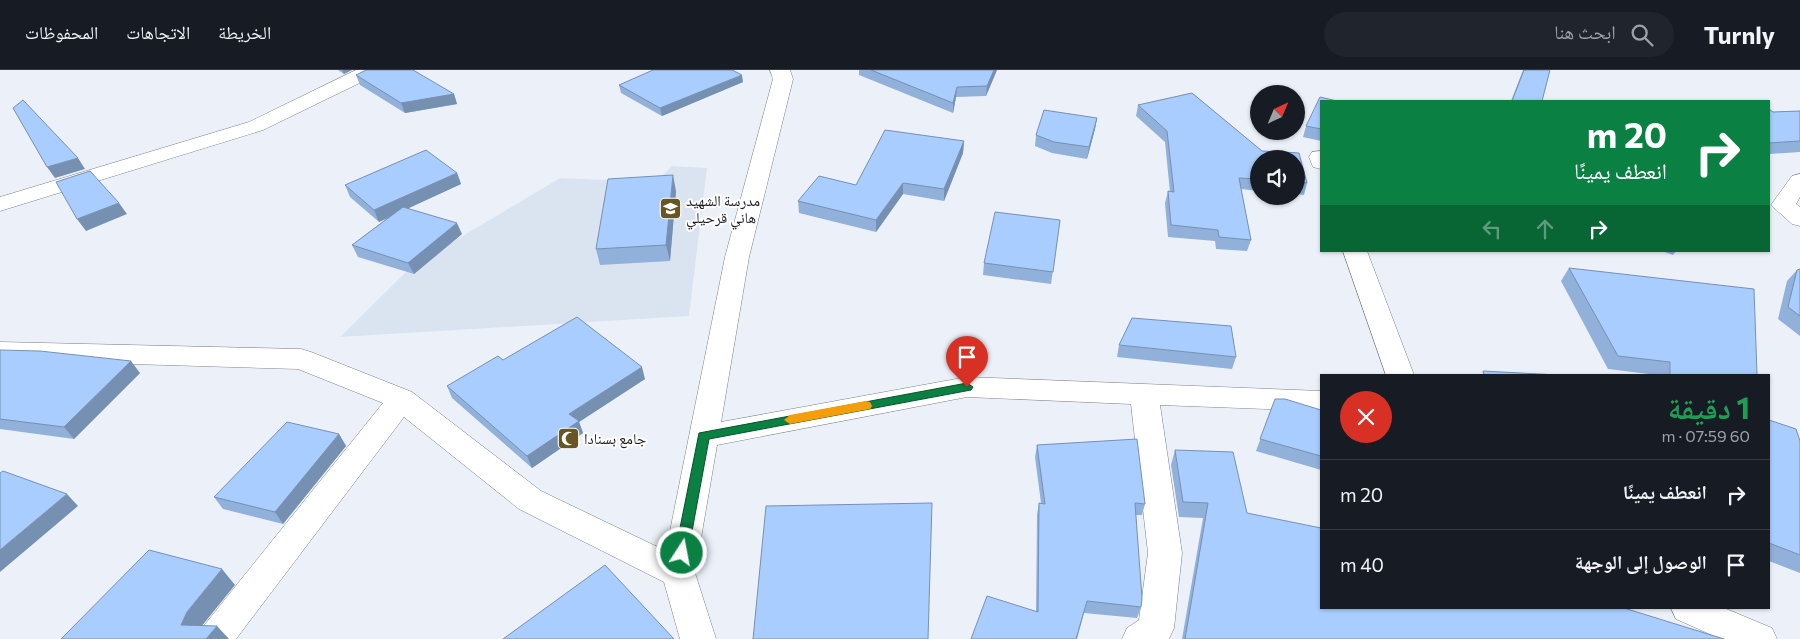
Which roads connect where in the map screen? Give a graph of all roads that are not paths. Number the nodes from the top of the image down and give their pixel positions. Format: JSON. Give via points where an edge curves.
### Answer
{"nodes":[{"id":1,"x":371,"y":70,"type":"edge"},
{"id":2,"x":780,"y":70,"type":"edge"},
{"id":3,"x":1800,"y":180,"type":"edge"},
{"id":4,"x":0,"y":204,"type":"edge"},
{"id":5,"x":1800,"y":219,"type":"edge"},
{"id":6,"x":1354,"y":252,"type":"edge"},
{"id":7,"x":0,"y":351,"type":"edge"},
{"id":8,"x":1400,"y":374,"type":"edge"},
{"id":9,"x":1144,"y":395,"type":"junction"},
{"id":10,"x":402,"y":399,"type":"junction"},
{"id":11,"x":1320,"y":401,"type":"edge"},
{"id":12,"x":703,"y":436,"type":"junction"},
{"id":13,"x":678,"y":573,"type":"junction"},
{"id":14,"x":1690,"y":609,"type":"edge"},
{"id":15,"x":215,"y":639,"type":"edge"},
{"id":16,"x":698,"y":639,"type":"edge"},
{"id":17,"x":1140,"y":639,"type":"edge"},
{"id":18,"x":1759,"y":639,"type":"edge"}],
"edges":[{"from":1,"to":4,"type":"street","via":[[256,126]]},
{"from":2,"to":12,"type":"street","via":[[783,79],[737,257]]},
{"from":3,"to":5,"type":"street","via":[[1783,205]]},
{"from":6,"to":8,"type":"street"},
{"from":7,"to":10,"type":"street","via":[[301,358]]},
{"from":9,"to":11,"type":"street"},
{"from":9,"to":12,"type":"street","via":[[967,387]]},
{"from":9,"to":17,"type":"street","via":[[1165,553],[1156,628]]},
{"from":10,"to":13,"type":"street","via":[[530,500]]},
{"from":10,"to":15,"type":"street"},
{"from":12,"to":13,"type":"street"},
{"from":13,"to":16,"type":"street"},
{"from":14,"to":18,"type":"street"}]}
